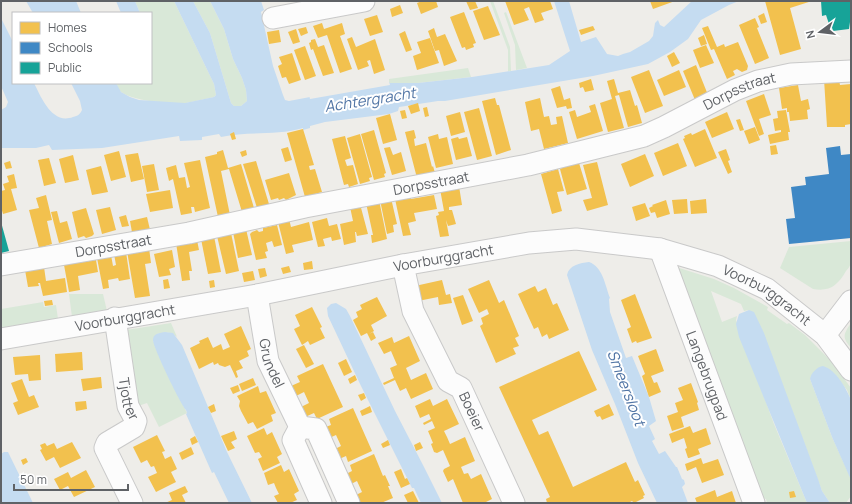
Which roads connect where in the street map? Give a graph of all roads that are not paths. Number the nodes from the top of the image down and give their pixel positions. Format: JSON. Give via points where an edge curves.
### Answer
{"nodes":[{"id":1,"x":355,"y":2,"type":"edge"},
{"id":2,"x":273,"y":18,"type":"dead end"},
{"id":3,"x":851,"y":71,"type":"edge"},
{"id":4,"x":660,"y":249,"type":"junction"},
{"id":5,"x":1,"y":265,"type":"edge"},
{"id":6,"x":403,"y":265,"type":"junction"},
{"id":7,"x":258,"y":295,"type":"junction"},
{"id":8,"x":851,"y":301,"type":"edge"},
{"id":9,"x":115,"y":318,"type":"junction"},
{"id":10,"x":825,"y":336,"type":"junction"},
{"id":11,"x":1,"y":339,"type":"edge"},
{"id":12,"x":851,"y":370,"type":"edge"},
{"id":13,"x":300,"y":427,"type":"junction"},
{"id":14,"x":132,"y":503,"type":"edge"},
{"id":15,"x":321,"y":503,"type":"edge"},
{"id":16,"x":349,"y":503,"type":"edge"},
{"id":17,"x":514,"y":503,"type":"edge"},
{"id":18,"x":754,"y":503,"type":"edge"}],
"edges":[{"from":1,"to":2,"type":"street"},
{"from":3,"to":5,"type":"street","name":"Dorpsstraat","via":[[791,74],[758,81],[644,136],[528,164],[305,207],[189,233]]},
{"from":4,"to":6,"type":"street","name":"Voorburggracht","via":[[576,239],[529,243]]},
{"from":4,"to":10,"type":"street","name":"Voorburggracht","via":[[718,266],[767,289]]},
{"from":4,"to":18,"type":"street","name":"Langebrugpad"},
{"from":6,"to":7,"type":"street","name":"Voorburggracht"},
{"from":6,"to":17,"type":"street","name":"Boeier","via":[[413,311],[448,381],[461,388]]},
{"from":7,"to":9,"type":"street","name":"Voorburggracht"},
{"from":7,"to":13,"type":"street","name":"Grundel","via":[[268,361]]},
{"from":8,"to":10,"type":"street"},
{"from":9,"to":11,"type":"street","name":"Voorburggracht"},
{"from":9,"to":14,"type":"street","name":"Tjotter","via":[[128,406],[136,421],[134,427],[107,442],[105,448]]},
{"from":10,"to":12,"type":"street","name":"Voorburggracht"},
{"from":13,"to":15,"type":"street","via":[[293,440]]},
{"from":13,"to":16,"type":"street","via":[[316,429]]}]}
